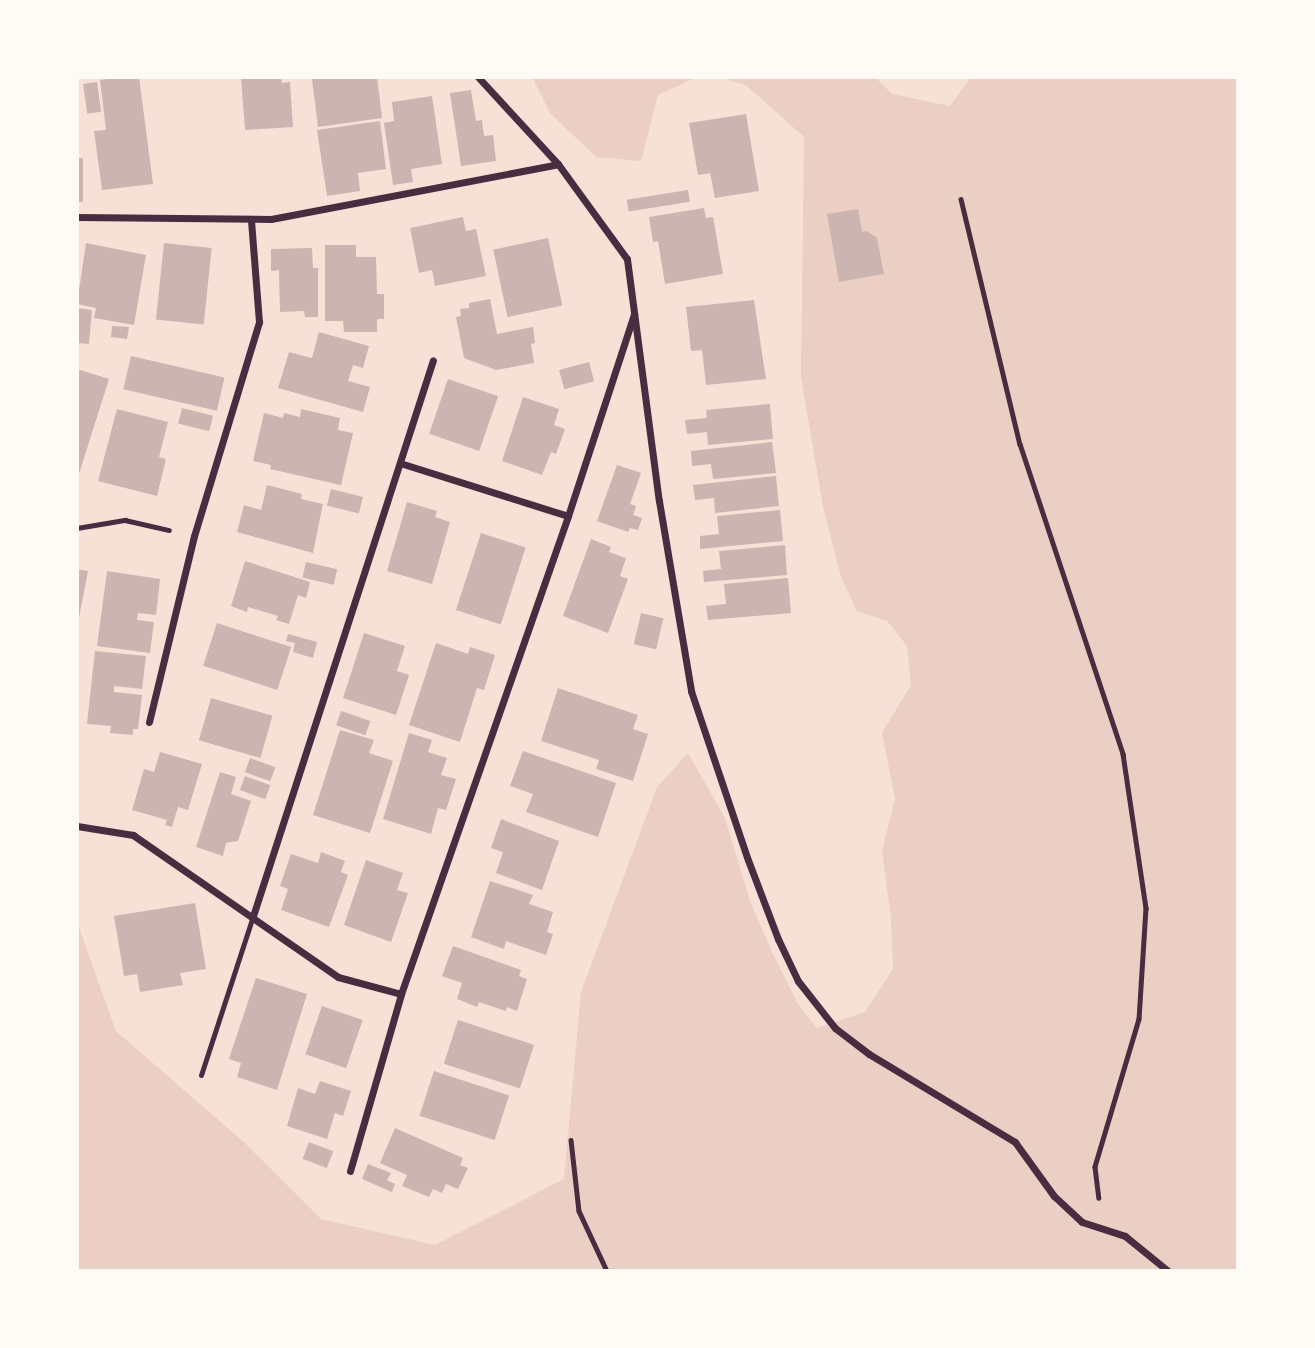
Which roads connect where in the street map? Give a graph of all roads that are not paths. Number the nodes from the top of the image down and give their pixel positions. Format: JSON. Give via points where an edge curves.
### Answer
{"nodes":[{"id":1,"x":478,"y":77,"type":"edge"},
{"id":2,"x":558,"y":164,"type":"junction"},
{"id":3,"x":77,"y":217,"type":"edge"},
{"id":4,"x":251,"y":220,"type":"junction"},
{"id":5,"x":635,"y":310,"type":"junction"},
{"id":6,"x":433,"y":360,"type":"dead end"},
{"id":7,"x":400,"y":463,"type":"junction"},
{"id":8,"x":568,"y":516,"type":"junction"},
{"id":9,"x":149,"y":722,"type":"dead end"},
{"id":10,"x":77,"y":827,"type":"edge"},
{"id":11,"x":253,"y":916,"type":"junction"},
{"id":12,"x":401,"y":994,"type":"junction"},
{"id":13,"x":201,"y":1075,"type":"dead end"},
{"id":14,"x":350,"y":1171,"type":"dead end"},
{"id":15,"x":1168,"y":1271,"type":"edge"}],
"edges":[{"from":1,"to":2,"type":"street"},
{"from":2,"to":4,"type":"street"},
{"from":2,"to":5,"type":"street","via":[[626,259]]},
{"from":3,"to":4,"type":"street"},
{"from":4,"to":9,"type":"street","via":[[260,322],[194,536]]},
{"from":5,"to":8,"type":"street"},
{"from":5,"to":15,"type":"street","via":[[659,501],[691,691],[752,871],[798,981],[835,1028],[869,1054],[1015,1142],[1054,1196],[1082,1222],[1125,1236]]},
{"from":6,"to":7,"type":"street"},
{"from":7,"to":8,"type":"street"},
{"from":7,"to":11,"type":"street"},
{"from":8,"to":12,"type":"street"},
{"from":10,"to":11,"type":"street","via":[[134,835]]},
{"from":11,"to":12,"type":"street","via":[[338,977]]},
{"from":11,"to":13,"type":"lane"},
{"from":12,"to":14,"type":"street"}]}
